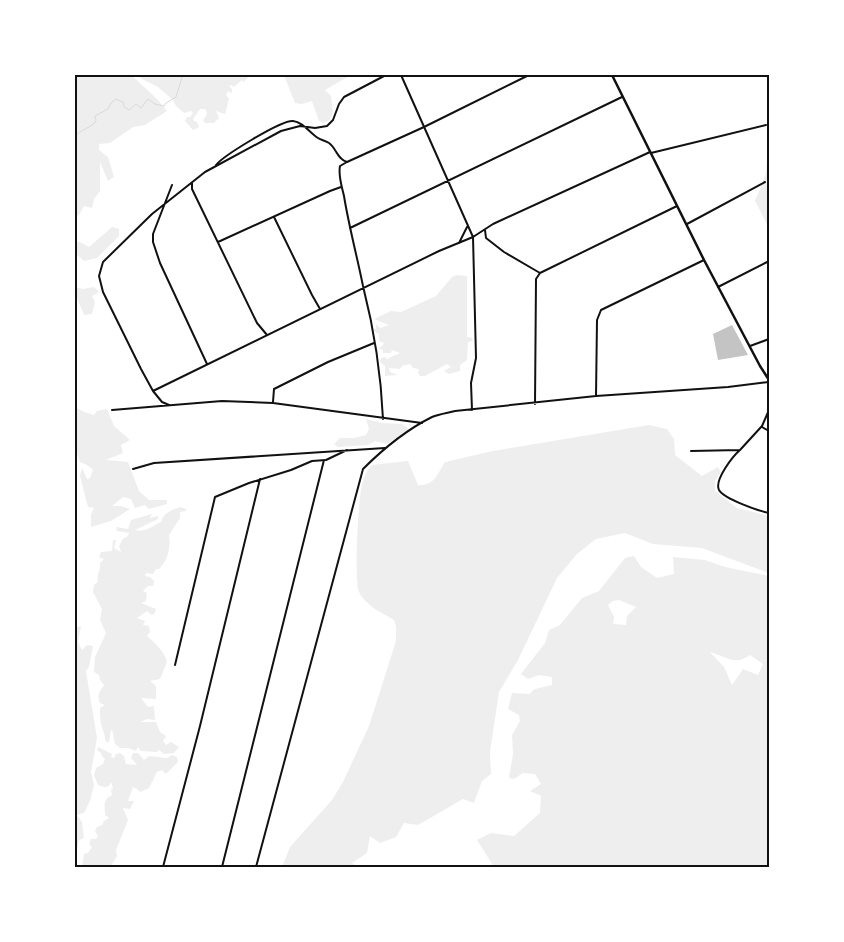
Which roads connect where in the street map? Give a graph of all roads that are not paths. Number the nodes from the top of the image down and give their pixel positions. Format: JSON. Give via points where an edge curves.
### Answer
{"nodes":[{"id":1,"x":386,"y":75,"type":"edge"},
{"id":2,"x":401,"y":75,"type":"edge"},
{"id":3,"x":529,"y":75,"type":"edge"},
{"id":4,"x":612,"y":75,"type":"edge"},
{"id":5,"x":642,"y":75,"type":"edge"},
{"id":6,"x":672,"y":75,"type":"edge"},
{"id":7,"x":726,"y":75,"type":"edge"},
{"id":8,"x":622,"y":76,"type":"edge"},
{"id":9,"x":622,"y":97,"type":"junction"},
{"id":10,"x":766,"y":125,"type":"dead end"},
{"id":11,"x":305,"y":127,"type":"junction"},
{"id":12,"x":424,"y":127,"type":"junction"},
{"id":13,"x":650,"y":153,"type":"junction"},
{"id":14,"x":347,"y":162,"type":"junction"},
{"id":15,"x":215,"y":166,"type":"junction"},
{"id":16,"x":447,"y":180,"type":"junction"},
{"id":17,"x":192,"y":182,"type":"junction"},
{"id":18,"x":765,"y":182,"type":"dead end"},
{"id":19,"x":172,"y":184,"type":"dead end"},
{"id":20,"x":342,"y":187,"type":"junction"},
{"id":21,"x":163,"y":204,"type":"junction"},
{"id":22,"x":677,"y":206,"type":"junction"},
{"id":23,"x":274,"y":216,"type":"junction"},
{"id":24,"x":686,"y":224,"type":"junction"},
{"id":25,"x":467,"y":225,"type":"junction"},
{"id":26,"x":350,"y":228,"type":"junction"},
{"id":27,"x":485,"y":230,"type":"junction"},
{"id":28,"x":473,"y":237,"type":"junction"},
{"id":29,"x":218,"y":242,"type":"junction"},
{"id":30,"x":458,"y":243,"type":"junction"},
{"id":31,"x":704,"y":260,"type":"junction"},
{"id":32,"x":769,"y":261,"type":"edge"},
{"id":33,"x":540,"y":273,"type":"junction"},
{"id":34,"x":718,"y":287,"type":"junction"},
{"id":35,"x":364,"y":289,"type":"junction"},
{"id":36,"x":320,"y":309,"type":"junction"},
{"id":37,"x":266,"y":335,"type":"junction"},
{"id":38,"x":769,"y":339,"type":"edge"},
{"id":39,"x":374,"y":343,"type":"junction"},
{"id":40,"x":749,"y":346,"type":"junction"},
{"id":41,"x":207,"y":364,"type":"junction"},
{"id":42,"x":769,"y":381,"type":"edge"},
{"id":43,"x":153,"y":390,"type":"junction"},
{"id":44,"x":596,"y":396,"type":"junction"},
{"id":45,"x":272,"y":403,"type":"junction"},
{"id":46,"x":535,"y":404,"type":"junction"},
{"id":47,"x":169,"y":405,"type":"junction"},
{"id":48,"x":112,"y":410,"type":"dead end"},
{"id":49,"x":472,"y":410,"type":"junction"},
{"id":50,"x":769,"y":410,"type":"edge"},
{"id":51,"x":382,"y":419,"type":"junction"},
{"id":52,"x":422,"y":423,"type":"junction"},
{"id":53,"x":762,"y":426,"type":"junction"},
{"id":54,"x":769,"y":431,"type":"edge"},
{"id":55,"x":387,"y":447,"type":"junction"},
{"id":56,"x":347,"y":450,"type":"junction"},
{"id":57,"x":740,"y":450,"type":"junction"},
{"id":58,"x":690,"y":451,"type":"dead end"},
{"id":59,"x":324,"y":460,"type":"junction"},
{"id":60,"x":132,"y":469,"type":"dead end"},
{"id":61,"x":260,"y":479,"type":"junction"},
{"id":62,"x":769,"y":513,"type":"edge"},
{"id":63,"x":175,"y":665,"type":"dead end"},
{"id":64,"x":163,"y":867,"type":"edge"},
{"id":65,"x":222,"y":867,"type":"edge"},
{"id":66,"x":256,"y":867,"type":"edge"}],
"edges":[{"from":1,"to":11,"type":"street","via":[[344,97],[330,124]]},
{"from":2,"to":12,"type":"street"},
{"from":3,"to":12,"type":"street"},
{"from":4,"to":8,"type":"street"},
{"from":4,"to":9,"type":"street"},
{"from":5,"to":6,"type":"street"},
{"from":5,"to":8,"type":"street"},
{"from":6,"to":7,"type":"street"},
{"from":9,"to":13,"type":"street"},
{"from":9,"to":16,"type":"street"},
{"from":10,"to":13,"type":"street"},
{"from":11,"to":14,"type":"street","via":[[330,144],[339,158]]},
{"from":11,"to":15,"type":"street","via":[[281,131]]},
{"from":11,"to":15,"type":"street","via":[[298,122],[286,122],[247,143]]},
{"from":12,"to":14,"type":"street"},
{"from":12,"to":16,"type":"street"},
{"from":13,"to":22,"type":"street"},
{"from":13,"to":27,"type":"street"},
{"from":14,"to":20,"type":"street","via":[[339,170]]},
{"from":15,"to":17,"type":"street"},
{"from":16,"to":25,"type":"street"},
{"from":16,"to":26,"type":"street"},
{"from":17,"to":21,"type":"street"},
{"from":17,"to":29,"type":"street","via":[[192,189]]},
{"from":18,"to":24,"type":"street"},
{"from":19,"to":21,"type":"street"},
{"from":20,"to":23,"type":"street"},
{"from":20,"to":26,"type":"street"},
{"from":21,"to":41,"type":"street","via":[[153,242]]},
{"from":21,"to":43,"type":"street","via":[[103,262],[98,276]]},
{"from":22,"to":24,"type":"street"},
{"from":22,"to":33,"type":"street"},
{"from":23,"to":29,"type":"street"},
{"from":23,"to":36,"type":"street"},
{"from":24,"to":31,"type":"street"},
{"from":25,"to":28,"type":"street"},
{"from":25,"to":30,"type":"street"},
{"from":26,"to":35,"type":"street"},
{"from":27,"to":28,"type":"street"},
{"from":27,"to":33,"type":"street","via":[[486,238]]},
{"from":28,"to":30,"type":"street"},
{"from":28,"to":49,"type":"street","via":[[476,358],[471,383]]},
{"from":29,"to":37,"type":"street"},
{"from":30,"to":35,"type":"street"},
{"from":31,"to":34,"type":"street"},
{"from":31,"to":44,"type":"street","via":[[601,310],[596,320]]},
{"from":32,"to":34,"type":"street"},
{"from":33,"to":46,"type":"street","via":[[536,279]]},
{"from":34,"to":40,"type":"street"},
{"from":35,"to":36,"type":"street"},
{"from":35,"to":39,"type":"street"},
{"from":36,"to":37,"type":"street"},
{"from":37,"to":41,"type":"street"},
{"from":38,"to":40,"type":"street"},
{"from":39,"to":45,"type":"street","via":[[274,389]]},
{"from":39,"to":51,"type":"street","via":[[381,385]]},
{"from":40,"to":42,"type":"street"},
{"from":41,"to":43,"type":"street"},
{"from":42,"to":44,"type":"street","via":[[718,388]]},
{"from":43,"to":47,"type":"street","via":[[162,402]]},
{"from":44,"to":46,"type":"street"},
{"from":45,"to":47,"type":"street","via":[[222,400]]},
{"from":45,"to":51,"type":"street"},
{"from":46,"to":49,"type":"street"},
{"from":47,"to":48,"type":"street"},
{"from":49,"to":52,"type":"street","via":[[455,411]]},
{"from":50,"to":53,"type":"street"},
{"from":51,"to":52,"type":"street"},
{"from":52,"to":55,"type":"street"},
{"from":53,"to":54,"type":"street"},
{"from":53,"to":57,"type":"street"},
{"from":55,"to":56,"type":"street"},
{"from":55,"to":66,"type":"street","via":[[363,469]]},
{"from":56,"to":59,"type":"street"},
{"from":56,"to":60,"type":"street","via":[[154,463]]},
{"from":57,"to":58,"type":"street"},
{"from":57,"to":62,"type":"street","via":[[730,458],[718,482],[718,489],[742,504]]},
{"from":59,"to":61,"type":"street"},
{"from":59,"to":65,"type":"street"},
{"from":61,"to":63,"type":"street","via":[[214,497]]},
{"from":61,"to":64,"type":"street"}]}
